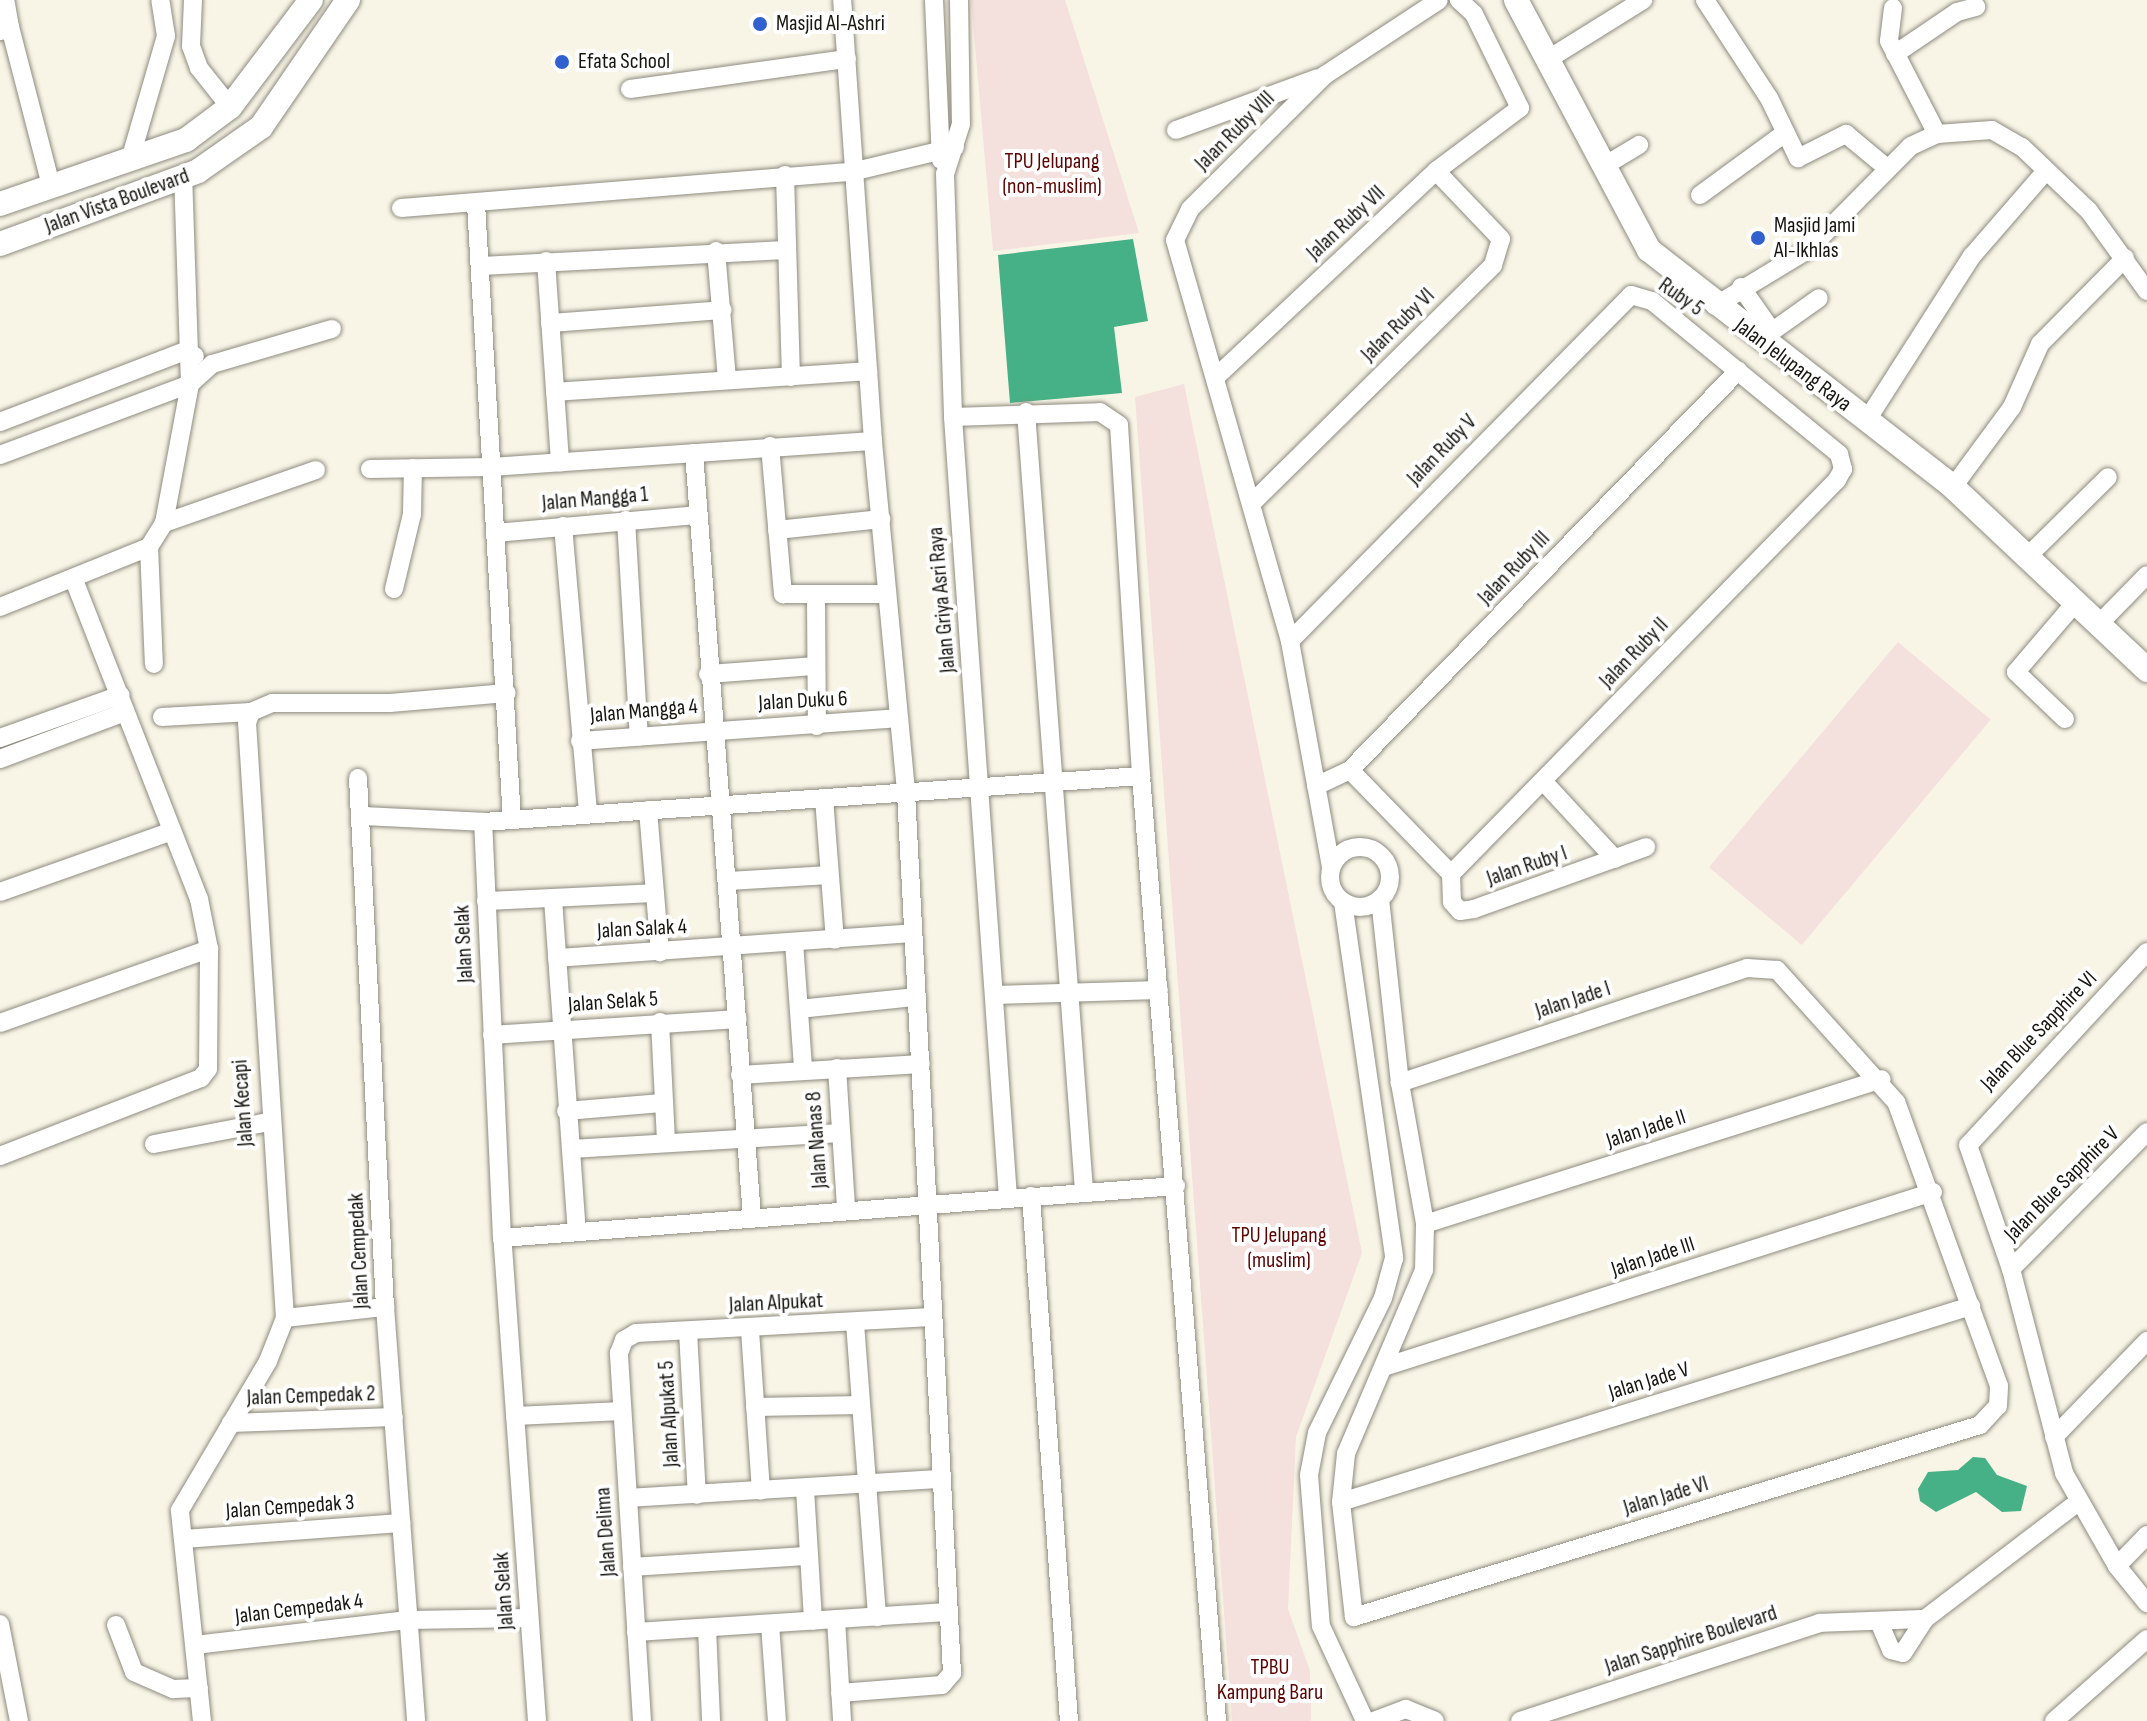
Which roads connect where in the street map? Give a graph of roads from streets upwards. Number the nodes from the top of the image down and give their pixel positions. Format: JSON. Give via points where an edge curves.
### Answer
{"nodes":[{"id":1,"x":5,"y":0,"type":"edge"},
{"id":2,"x":160,"y":0,"type":"edge"},
{"id":3,"x":193,"y":0,"type":"edge"},
{"id":4,"x":311,"y":0,"type":"edge"},
{"id":5,"x":348,"y":0,"type":"edge"},
{"id":6,"x":842,"y":0,"type":"edge"},
{"id":7,"x":934,"y":0,"type":"edge"},
{"id":8,"x":959,"y":0,"type":"edge"},
{"id":9,"x":1439,"y":0,"type":"edge"},
{"id":10,"x":1459,"y":0,"type":"edge"},
{"id":11,"x":1516,"y":0,"type":"edge"},
{"id":12,"x":1643,"y":0,"type":"edge"},
{"id":13,"x":1705,"y":0,"type":"edge"},
{"id":14,"x":1976,"y":7,"type":"dead end"},
{"id":15,"x":1893,"y":8,"type":"dead end"},
{"id":16,"x":5,"y":29,"type":"edge"},
{"id":17,"x":1895,"y":54,"type":"junction"},
{"id":18,"x":1550,"y":58,"type":"junction"},
{"id":19,"x":847,"y":59,"type":"junction"},
{"id":20,"x":1325,"y":75,"type":"junction"},
{"id":21,"x":630,"y":89,"type":"dead end"},
{"id":22,"x":230,"y":107,"type":"junction"},
{"id":23,"x":261,"y":127,"type":"junction"},
{"id":24,"x":1176,"y":130,"type":"dead end"},
{"id":25,"x":1785,"y":133,"type":"junction"},
{"id":26,"x":1937,"y":134,"type":"junction"},
{"id":27,"x":186,"y":140,"type":"junction"},
{"id":28,"x":1639,"y":145,"type":"dead end"},
{"id":29,"x":947,"y":149,"type":"junction"},
{"id":30,"x":130,"y":160,"type":"junction"},
{"id":31,"x":1604,"y":166,"type":"junction"},
{"id":32,"x":1887,"y":168,"type":"junction"},
{"id":33,"x":1436,"y":171,"type":"junction"},
{"id":34,"x":852,"y":172,"type":"junction"},
{"id":35,"x":2045,"y":172,"type":"junction"},
{"id":36,"x":785,"y":175,"type":"junction"},
{"id":37,"x":183,"y":177,"type":"junction"},
{"id":38,"x":51,"y":186,"type":"junction"},
{"id":39,"x":1700,"y":195,"type":"dead end"},
{"id":40,"x":0,"y":204,"type":"edge"},
{"id":41,"x":476,"y":204,"type":"junction"},
{"id":42,"x":401,"y":208,"type":"dead end"},
{"id":43,"x":0,"y":244,"type":"edge"},
{"id":44,"x":786,"y":250,"type":"junction"},
{"id":45,"x":716,"y":251,"type":"junction"},
{"id":46,"x":2125,"y":258,"type":"junction"},
{"id":47,"x":546,"y":261,"type":"junction"},
{"id":48,"x":481,"y":266,"type":"junction"},
{"id":49,"x":1741,"y":287,"type":"junction"},
{"id":50,"x":2147,"y":291,"type":"edge"},
{"id":51,"x":1631,"y":295,"type":"joint"},
{"id":52,"x":1819,"y":298,"type":"dead end"},
{"id":53,"x":1715,"y":306,"type":"junction"},
{"id":54,"x":723,"y":310,"type":"junction"},
{"id":55,"x":550,"y":323,"type":"junction"},
{"id":56,"x":332,"y":329,"type":"dead end"},
{"id":57,"x":1766,"y":336,"type":"junction"},
{"id":58,"x":185,"y":351,"type":"junction"},
{"id":59,"x":212,"y":364,"type":"junction"},
{"id":60,"x":868,"y":371,"type":"junction"},
{"id":61,"x":1738,"y":371,"type":"junction"},
{"id":62,"x":1217,"y":376,"type":"junction"},
{"id":63,"x":791,"y":377,"type":"junction"},
{"id":64,"x":727,"y":380,"type":"junction"},
{"id":65,"x":190,"y":384,"type":"junction"},
{"id":66,"x":555,"y":392,"type":"junction"},
{"id":67,"x":1026,"y":412,"type":"junction"},
{"id":68,"x":953,"y":417,"type":"junction"},
{"id":69,"x":1867,"y":420,"type":"junction"},
{"id":70,"x":0,"y":422,"type":"edge"},
{"id":71,"x":873,"y":441,"type":"junction"},
{"id":72,"x":770,"y":446,"type":"junction"},
{"id":73,"x":694,"y":453,"type":"junction"},
{"id":74,"x":0,"y":455,"type":"edge"},
{"id":75,"x":1843,"y":460,"type":"joint"},
{"id":76,"x":560,"y":463,"type":"junction"},
{"id":77,"x":491,"y":467,"type":"junction"},
{"id":78,"x":413,"y":468,"type":"junction"},
{"id":79,"x":370,"y":469,"type":"dead end"},
{"id":80,"x":316,"y":470,"type":"dead end"},
{"id":81,"x":2108,"y":477,"type":"dead end"},
{"id":82,"x":1953,"y":487,"type":"junction"},
{"id":83,"x":1251,"y":504,"type":"junction"},
{"id":84,"x":698,"y":515,"type":"junction"},
{"id":85,"x":881,"y":519,"type":"junction"},
{"id":86,"x":626,"y":520,"type":"junction"},
{"id":87,"x":164,"y":523,"type":"junction"},
{"id":88,"x":563,"y":526,"type":"junction"},
{"id":89,"x":777,"y":530,"type":"junction"},
{"id":90,"x":496,"y":533,"type":"junction"},
{"id":91,"x":149,"y":547,"type":"junction"},
{"id":92,"x":2028,"y":556,"type":"junction"},
{"id":93,"x":2147,"y":575,"type":"edge"},
{"id":94,"x":74,"y":580,"type":"junction"},
{"id":95,"x":394,"y":589,"type":"dead end"},
{"id":96,"x":887,"y":594,"type":"junction"},
{"id":97,"x":816,"y":598,"type":"junction"},
{"id":98,"x":2074,"y":604,"type":"junction"},
{"id":99,"x":0,"y":607,"type":"edge"},
{"id":100,"x":2097,"y":626,"type":"junction"},
{"id":101,"x":1290,"y":641,"type":"junction"},
{"id":102,"x":154,"y":664,"type":"dead end"},
{"id":103,"x":814,"y":666,"type":"junction"},
{"id":104,"x":2147,"y":670,"type":"edge"},
{"id":105,"x":708,"y":674,"type":"junction"},
{"id":106,"x":507,"y":693,"type":"junction"},
{"id":107,"x":123,"y":704,"type":"junction"},
{"id":108,"x":251,"y":712,"type":"junction"},
{"id":109,"x":162,"y":717,"type":"dead end"},
{"id":110,"x":898,"y":718,"type":"junction"},
{"id":111,"x":2065,"y":719,"type":"dead end"},
{"id":112,"x":817,"y":726,"type":"junction"},
{"id":113,"x":712,"y":730,"type":"junction"},
{"id":114,"x":639,"y":737,"type":"junction"},
{"id":115,"x":0,"y":738,"type":"edge"},
{"id":116,"x":580,"y":741,"type":"junction"},
{"id":117,"x":0,"y":759,"type":"edge"},
{"id":118,"x":1350,"y":770,"type":"junction"},
{"id":119,"x":1141,"y":776,"type":"junction"},
{"id":120,"x":358,"y":778,"type":"dead end"},
{"id":121,"x":1543,"y":781,"type":"junction"},
{"id":122,"x":1054,"y":782,"type":"junction"},
{"id":123,"x":1316,"y":786,"type":"junction"},
{"id":124,"x":982,"y":787,"type":"junction"},
{"id":125,"x":906,"y":791,"type":"junction"},
{"id":126,"x":824,"y":798,"type":"junction"},
{"id":127,"x":721,"y":805,"type":"junction"},
{"id":128,"x":648,"y":810,"type":"junction"},
{"id":129,"x":588,"y":814,"type":"junction"},
{"id":130,"x":362,"y":816,"type":"junction"},
{"id":131,"x":512,"y":820,"type":"junction"},
{"id":132,"x":483,"y":822,"type":"junction"},
{"id":133,"x":172,"y":831,"type":"junction"},
{"id":134,"x":1646,"y":847,"type":"dead end"},
{"id":135,"x":1615,"y":859,"type":"junction"},
{"id":136,"x":1331,"y":867,"type":"junction"},
{"id":137,"x":1451,"y":874,"type":"junction"},
{"id":138,"x":829,"y":875,"type":"junction"},
{"id":139,"x":729,"y":881,"type":"junction"},
{"id":140,"x":0,"y":892,"type":"edge"},
{"id":141,"x":655,"y":893,"type":"junction"},
{"id":142,"x":553,"y":899,"type":"junction"},
{"id":143,"x":1380,"y":899,"type":"junction"},
{"id":144,"x":486,"y":901,"type":"junction"},
{"id":145,"x":1343,"y":902,"type":"junction"},
{"id":146,"x":911,"y":933,"type":"junction"},
{"id":147,"x":835,"y":940,"type":"junction"},
{"id":148,"x":794,"y":942,"type":"junction"},
{"id":149,"x":731,"y":948,"type":"junction"},
{"id":150,"x":209,"y":949,"type":"junction"},
{"id":151,"x":660,"y":952,"type":"junction"},
{"id":152,"x":2147,"y":952,"type":"edge"},
{"id":153,"x":557,"y":958,"type":"junction"},
{"id":154,"x":1159,"y":990,"type":"junction"},
{"id":155,"x":1067,"y":993,"type":"junction"},
{"id":156,"x":994,"y":995,"type":"junction"},
{"id":157,"x":916,"y":997,"type":"junction"},
{"id":158,"x":799,"y":1009,"type":"junction"},
{"id":159,"x":737,"y":1019,"type":"junction"},
{"id":160,"x":660,"y":1022,"type":"junction"},
{"id":161,"x":0,"y":1023,"type":"edge"},
{"id":162,"x":566,"y":1030,"type":"junction"},
{"id":163,"x":492,"y":1035,"type":"junction"},
{"id":164,"x":921,"y":1064,"type":"junction"},
{"id":165,"x":837,"y":1068,"type":"junction"},
{"id":166,"x":803,"y":1069,"type":"junction"},
{"id":167,"x":740,"y":1075,"type":"junction"},
{"id":168,"x":1882,"y":1079,"type":"junction"},
{"id":169,"x":1400,"y":1083,"type":"junction"},
{"id":170,"x":662,"y":1103,"type":"junction"},
{"id":171,"x":566,"y":1111,"type":"junction"},
{"id":172,"x":268,"y":1122,"type":"junction"},
{"id":173,"x":2147,"y":1132,"type":"edge"},
{"id":174,"x":841,"y":1133,"type":"junction"},
{"id":175,"x":746,"y":1141,"type":"junction"},
{"id":176,"x":666,"y":1142,"type":"junction"},
{"id":177,"x":154,"y":1144,"type":"dead end"},
{"id":178,"x":571,"y":1149,"type":"junction"},
{"id":179,"x":0,"y":1156,"type":"edge"},
{"id":180,"x":1176,"y":1186,"type":"junction"},
{"id":181,"x":1084,"y":1191,"type":"junction"},
{"id":182,"x":1933,"y":1192,"type":"junction"},
{"id":183,"x":1031,"y":1196,"type":"junction"},
{"id":184,"x":1008,"y":1198,"type":"junction"},
{"id":185,"x":924,"y":1202,"type":"junction"},
{"id":186,"x":846,"y":1209,"type":"junction"},
{"id":187,"x":752,"y":1217,"type":"junction"},
{"id":188,"x":1425,"y":1224,"type":"junction"},
{"id":189,"x":577,"y":1230,"type":"junction"},
{"id":190,"x":502,"y":1238,"type":"junction"},
{"id":191,"x":2011,"y":1269,"type":"junction"},
{"id":192,"x":1971,"y":1306,"type":"junction"},
{"id":193,"x":385,"y":1307,"type":"junction"},
{"id":194,"x":932,"y":1317,"type":"junction"},
{"id":195,"x":285,"y":1318,"type":"junction"},
{"id":196,"x":855,"y":1323,"type":"junction"},
{"id":197,"x":750,"y":1330,"type":"junction"},
{"id":198,"x":688,"y":1331,"type":"junction"},
{"id":199,"x":624,"y":1340,"type":"joint"},
{"id":200,"x":2147,"y":1341,"type":"edge"},
{"id":201,"x":1387,"y":1366,"type":"junction"},
{"id":202,"x":861,"y":1405,"type":"junction"},
{"id":203,"x":755,"y":1407,"type":"junction"},
{"id":204,"x":622,"y":1411,"type":"junction"},
{"id":205,"x":515,"y":1416,"type":"junction"},
{"id":206,"x":394,"y":1417,"type":"junction"},
{"id":207,"x":231,"y":1423,"type":"junction"},
{"id":208,"x":2054,"y":1437,"type":"junction"},
{"id":209,"x":941,"y":1479,"type":"junction"},
{"id":210,"x":867,"y":1485,"type":"junction"},
{"id":211,"x":805,"y":1489,"type":"junction"},
{"id":212,"x":761,"y":1491,"type":"junction"},
{"id":213,"x":697,"y":1495,"type":"junction"},
{"id":214,"x":628,"y":1498,"type":"junction"},
{"id":215,"x":1341,"y":1502,"type":"junction"},
{"id":216,"x":2078,"y":1502,"type":"junction"},
{"id":217,"x":401,"y":1523,"type":"junction"},
{"id":218,"x":2147,"y":1535,"type":"edge"},
{"id":219,"x":183,"y":1539,"type":"junction"},
{"id":220,"x":809,"y":1556,"type":"junction"},
{"id":221,"x":2117,"y":1566,"type":"junction"},
{"id":222,"x":632,"y":1567,"type":"junction"},
{"id":223,"x":2147,"y":1603,"type":"edge"},
{"id":224,"x":946,"y":1612,"type":"junction"},
{"id":225,"x":877,"y":1617,"type":"junction"},
{"id":226,"x":529,"y":1618,"type":"junction"},
{"id":227,"x":836,"y":1619,"type":"junction"},
{"id":228,"x":1925,"y":1619,"type":"junction"},
{"id":229,"x":408,"y":1620,"type":"junction"},
{"id":230,"x":813,"y":1621,"type":"junction"},
{"id":231,"x":0,"y":1624,"type":"edge"},
{"id":232,"x":770,"y":1624,"type":"junction"},
{"id":233,"x":1880,"y":1624,"type":"junction"},
{"id":234,"x":116,"y":1625,"type":"dead end"},
{"id":235,"x":707,"y":1628,"type":"junction"},
{"id":236,"x":636,"y":1632,"type":"junction"},
{"id":237,"x":2147,"y":1639,"type":"edge"},
{"id":238,"x":195,"y":1645,"type":"junction"},
{"id":239,"x":199,"y":1688,"type":"junction"},
{"id":240,"x":840,"y":1693,"type":"junction"},
{"id":241,"x":19,"y":1721,"type":"edge"},
{"id":242,"x":202,"y":1721,"type":"edge"},
{"id":243,"x":416,"y":1721,"type":"edge"},
{"id":244,"x":537,"y":1721,"type":"edge"},
{"id":245,"x":642,"y":1721,"type":"edge"},
{"id":246,"x":711,"y":1721,"type":"edge"},
{"id":247,"x":777,"y":1721,"type":"edge"},
{"id":248,"x":842,"y":1721,"type":"edge"},
{"id":249,"x":1069,"y":1721,"type":"edge"},
{"id":250,"x":1217,"y":1721,"type":"edge"},
{"id":251,"x":1365,"y":1721,"type":"edge"},
{"id":252,"x":1374,"y":1721,"type":"edge"},
{"id":253,"x":1435,"y":1721,"type":"edge"},
{"id":254,"x":1520,"y":1721,"type":"edge"},
{"id":255,"x":2054,"y":1721,"type":"edge"}],
"edges":[{"from":1,"to":16,"type":"street"},
{"from":2,"to":30,"type":"street","via":[[166,36]]},
{"from":3,"to":22,"type":"street","via":[[191,46],[199,68]]},
{"from":4,"to":22,"type":"street","name":"Jalan Vista Boulevard"},
{"from":5,"to":23,"type":"street","name":"Jalan Vista Boulevard"},
{"from":6,"to":19,"type":"street"},
{"from":7,"to":29,"type":"street"},
{"from":8,"to":29,"type":"street","name":"Jalan Griya Asri Raya","via":[[961,119]]},
{"from":9,"to":20,"type":"street","name":"Jalan Ruby VIII"},
{"from":10,"to":33,"type":"street","name":"Jalan Ruby VII","via":[[1474,14],[1521,100],[1516,115]]},
{"from":11,"to":18,"type":"street","name":"Jalan Jelupang Raya"},
{"from":12,"to":18,"type":"street"},
{"from":13,"to":25,"type":"street","via":[[1769,98]]},
{"from":14,"to":17,"type":"street","via":[[1962,8]]},
{"from":15,"to":17,"type":"street","via":[[1888,29]]},
{"from":16,"to":38,"type":"street"},
{"from":17,"to":26,"type":"street"},
{"from":18,"to":31,"type":"street","name":"Jalan Jelupang Raya"},
{"from":19,"to":21,"type":"street"},
{"from":19,"to":34,"type":"street"},
{"from":20,"to":24,"type":"street","name":"Jalan Ruby VIII"},
{"from":20,"to":62,"type":"street","name":"Jalan Ruby VIII","via":[[1179,223],[1180,259]]},
{"from":22,"to":23,"type":"street"},
{"from":22,"to":27,"type":"street","name":"Jalan Vista Boulevard"},
{"from":23,"to":37,"type":"street","name":"Jalan Vista Boulevard"},
{"from":25,"to":32,"type":"street","via":[[1798,158],[1846,134]]},
{"from":25,"to":39,"type":"street"},
{"from":26,"to":32,"type":"street"},
{"from":26,"to":35,"type":"street","via":[[1992,130]]},
{"from":27,"to":30,"type":"street","name":"Jalan Vista Boulevard"},
{"from":27,"to":37,"type":"street"},
{"from":28,"to":31,"type":"street"},
{"from":29,"to":34,"type":"street"},
{"from":29,"to":68,"type":"street","name":"Jalan Griya Asri Raya"},
{"from":30,"to":38,"type":"street","name":"Jalan Vista Boulevard"},
{"from":31,"to":53,"type":"street","name":"Jalan Jelupang Raya","via":[[1643,242]]},
{"from":32,"to":49,"type":"street","via":[[1809,249]]},
{"from":33,"to":62,"type":"street","name":"Jalan Ruby VII"},
{"from":33,"to":83,"type":"street","name":"Jalan Ruby VI","via":[[1501,239],[1493,265]]},
{"from":34,"to":36,"type":"street"},
{"from":34,"to":60,"type":"street"},
{"from":35,"to":46,"type":"street","via":[[2089,211]]},
{"from":35,"to":69,"type":"street","via":[[1972,256]]},
{"from":36,"to":41,"type":"street"},
{"from":36,"to":44,"type":"street"},
{"from":37,"to":43,"type":"street","name":"Jalan Vista Boulevard"},
{"from":37,"to":58,"type":"street"},
{"from":38,"to":40,"type":"street","name":"Jalan Vista Boulevard"},
{"from":41,"to":42,"type":"street"},
{"from":41,"to":48,"type":"street"},
{"from":44,"to":45,"type":"street"},
{"from":44,"to":63,"type":"street"},
{"from":45,"to":47,"type":"street"},
{"from":45,"to":54,"type":"street"},
{"from":46,"to":50,"type":"street"},
{"from":46,"to":82,"type":"street","via":[[2040,344],[2012,407]]},
{"from":47,"to":48,"type":"street"},
{"from":47,"to":55,"type":"street"},
{"from":48,"to":77,"type":"street"},
{"from":49,"to":53,"type":"street"},
{"from":49,"to":57,"type":"street"},
{"from":51,"to":61,"type":"street","name":"Ruby 5","via":[[1652,301]]},
{"from":51,"to":101,"type":"street","name":"Jalan Ruby V"},
{"from":52,"to":57,"type":"street"},
{"from":53,"to":57,"type":"street","name":"Jalan Jelupang Raya"},
{"from":54,"to":55,"type":"street"},
{"from":54,"to":64,"type":"street"},
{"from":55,"to":66,"type":"street"},
{"from":56,"to":59,"type":"street"},
{"from":57,"to":69,"type":"street","name":"Jalan Jelupang Raya"},
{"from":58,"to":59,"type":"street"},
{"from":58,"to":65,"type":"street"},
{"from":58,"to":70,"type":"street"},
{"from":59,"to":65,"type":"street"},
{"from":60,"to":63,"type":"street"},
{"from":60,"to":71,"type":"street"},
{"from":61,"to":75,"type":"street","name":"Ruby 5"},
{"from":61,"to":118,"type":"street","name":"Jalan Ruby III"},
{"from":62,"to":83,"type":"street"},
{"from":63,"to":64,"type":"street"},
{"from":64,"to":66,"type":"street"},
{"from":65,"to":74,"type":"street"},
{"from":65,"to":87,"type":"street"},
{"from":66,"to":76,"type":"street"},
{"from":67,"to":68,"type":"street"},
{"from":67,"to":119,"type":"street","via":[[1100,412],[1119,425]]},
{"from":67,"to":122,"type":"street"},
{"from":68,"to":124,"type":"street","name":"Jalan Griya Asri Raya"},
{"from":69,"to":82,"type":"street","name":"Jalan Jelupang Raya"},
{"from":71,"to":72,"type":"street"},
{"from":71,"to":85,"type":"street"},
{"from":72,"to":73,"type":"street"},
{"from":72,"to":89,"type":"street"},
{"from":73,"to":76,"type":"street"},
{"from":73,"to":84,"type":"street"},
{"from":75,"to":121,"type":"street","name":"Jalan Ruby II","via":[[1837,480]]},
{"from":76,"to":77,"type":"street"},
{"from":77,"to":78,"type":"street"},
{"from":77,"to":90,"type":"street"},
{"from":78,"to":79,"type":"street"},
{"from":78,"to":95,"type":"street","via":[[412,514]]},
{"from":80,"to":87,"type":"street"},
{"from":81,"to":92,"type":"street"},
{"from":82,"to":92,"type":"street","name":"Jalan Jelupang Raya"},
{"from":83,"to":101,"type":"street"},
{"from":84,"to":86,"type":"street","name":"Jalan Mangga 1"},
{"from":84,"to":105,"type":"street"},
{"from":85,"to":89,"type":"street"},
{"from":85,"to":96,"type":"street"},
{"from":86,"to":88,"type":"street","name":"Jalan Mangga 1"},
{"from":86,"to":114,"type":"street"},
{"from":87,"to":91,"type":"street"},
{"from":88,"to":90,"type":"street","name":"Jalan Mangga 1"},
{"from":88,"to":116,"type":"street"},
{"from":89,"to":97,"type":"street","via":[[783,594]]},
{"from":90,"to":106,"type":"street"},
{"from":91,"to":94,"type":"street"},
{"from":91,"to":102,"type":"street"},
{"from":92,"to":98,"type":"street","name":"Jalan Jelupang Raya"},
{"from":93,"to":100,"type":"street"},
{"from":94,"to":99,"type":"street"},
{"from":94,"to":107,"type":"street"},
{"from":96,"to":97,"type":"street"},
{"from":96,"to":110,"type":"street"},
{"from":97,"to":103,"type":"street"},
{"from":98,"to":100,"type":"street","name":"Jalan Jelupang Raya"},
{"from":98,"to":111,"type":"street","via":[[2016,672]]},
{"from":100,"to":104,"type":"street","name":"Jalan Jelupang Raya"},
{"from":101,"to":123,"type":"street"},
{"from":103,"to":105,"type":"street"},
{"from":103,"to":112,"type":"street"},
{"from":105,"to":113,"type":"street"},
{"from":106,"to":108,"type":"street","via":[[390,703],[272,703]]},
{"from":106,"to":131,"type":"street"},
{"from":107,"to":115,"type":"street"},
{"from":107,"to":117,"type":"street"},
{"from":107,"to":133,"type":"street"},
{"from":108,"to":109,"type":"street"},
{"from":108,"to":172,"type":"street","name":"Jalan Kecapi"},
{"from":110,"to":112,"type":"street","name":"Jalan Duku 6"},
{"from":110,"to":125,"type":"street"},
{"from":112,"to":113,"type":"street","name":"Jalan Duku 6"},
{"from":113,"to":114,"type":"street","name":"Jalan Mangga 4"},
{"from":113,"to":127,"type":"street"},
{"from":114,"to":116,"type":"street","name":"Jalan Mangga 4"},
{"from":116,"to":129,"type":"street"},
{"from":118,"to":123,"type":"street","name":"Jalan Ruby III"},
{"from":118,"to":137,"type":"street"},
{"from":119,"to":122,"type":"street"},
{"from":119,"to":154,"type":"street"},
{"from":120,"to":130,"type":"street","name":"Jalan Cempedak"},
{"from":121,"to":135,"type":"street"},
{"from":121,"to":137,"type":"street","name":"Jalan Ruby II"},
{"from":122,"to":124,"type":"street"},
{"from":122,"to":155,"type":"street"},
{"from":123,"to":136,"type":"street"},
{"from":124,"to":125,"type":"street"},
{"from":124,"to":156,"type":"street","name":"Jalan Griya Asri Raya"},
{"from":125,"to":126,"type":"street"},
{"from":125,"to":146,"type":"street"},
{"from":126,"to":127,"type":"street"},
{"from":126,"to":138,"type":"street"},
{"from":127,"to":128,"type":"street"},
{"from":127,"to":139,"type":"street"},
{"from":128,"to":129,"type":"street"},
{"from":128,"to":141,"type":"street"},
{"from":129,"to":131,"type":"street"},
{"from":130,"to":132,"type":"street"},
{"from":130,"to":193,"type":"street","name":"Jalan Cempedak"},
{"from":131,"to":132,"type":"street"},
{"from":132,"to":144,"type":"street","name":"Jalan Selak"},
{"from":133,"to":140,"type":"street"},
{"from":133,"to":150,"type":"street","via":[[199,899]]},
{"from":134,"to":135,"type":"street","name":"Jalan Ruby I"},
{"from":135,"to":137,"type":"street","name":"Jalan Ruby I","via":[[1460,911],[1452,902]]},
{"from":136,"to":143,"type":"street","via":[[1352,847],[1380,854],[1389,882]]},
{"from":136,"to":145,"type":"street","via":[[1331,886]]},
{"from":138,"to":139,"type":"street"},
{"from":138,"to":147,"type":"street"},
{"from":139,"to":149,"type":"street"},
{"from":141,"to":142,"type":"street"},
{"from":141,"to":151,"type":"street"},
{"from":142,"to":144,"type":"street"},
{"from":142,"to":153,"type":"street"},
{"from":143,"to":145,"type":"street","via":[[1362,907]]},
{"from":143,"to":169,"type":"street"},
{"from":144,"to":163,"type":"street","name":"Jalan Selak"},
{"from":145,"to":251,"type":"street","via":[[1394,1258],[1383,1298],[1317,1433],[1309,1475],[1321,1626]]},
{"from":146,"to":147,"type":"street","name":"Jalan Salak 4"},
{"from":146,"to":157,"type":"street"},
{"from":147,"to":148,"type":"street","name":"Jalan Salak 4"},
{"from":148,"to":149,"type":"street","name":"Jalan Salak 4"},
{"from":148,"to":158,"type":"street"},
{"from":149,"to":151,"type":"street","name":"Jalan Salak 4"},
{"from":149,"to":159,"type":"street"},
{"from":150,"to":161,"type":"street"},
{"from":150,"to":179,"type":"street","via":[[206,1073]]},
{"from":151,"to":153,"type":"street","name":"Jalan Salak 4"},
{"from":152,"to":191,"type":"street","name":"Jalan Blue Sapphire VI","via":[[1968,1145]]},
{"from":153,"to":162,"type":"street"},
{"from":154,"to":155,"type":"street"},
{"from":154,"to":180,"type":"street"},
{"from":155,"to":156,"type":"street"},
{"from":155,"to":181,"type":"street"},
{"from":156,"to":184,"type":"street","name":"Jalan Griya Asri Raya"},
{"from":157,"to":158,"type":"street"},
{"from":157,"to":164,"type":"street"},
{"from":158,"to":166,"type":"street"},
{"from":159,"to":160,"type":"street","name":"Jalan Selak 5"},
{"from":159,"to":167,"type":"street"},
{"from":160,"to":162,"type":"street","name":"Jalan Selak 5"},
{"from":160,"to":170,"type":"street"},
{"from":162,"to":163,"type":"street","name":"Jalan Selak 5"},
{"from":162,"to":171,"type":"street"},
{"from":163,"to":190,"type":"street","name":"Jalan Selak"},
{"from":164,"to":165,"type":"street"},
{"from":164,"to":185,"type":"street"},
{"from":165,"to":166,"type":"street"},
{"from":165,"to":174,"type":"street","name":"Jalan Nanas 8"},
{"from":166,"to":167,"type":"street"},
{"from":167,"to":175,"type":"street"},
{"from":168,"to":169,"type":"street","name":"Jalan Jade I","via":[[1792,982],[1761,964]]},
{"from":168,"to":182,"type":"street"},
{"from":168,"to":188,"type":"street","name":"Jalan Jade II"},
{"from":169,"to":188,"type":"street"},
{"from":170,"to":171,"type":"street"},
{"from":170,"to":176,"type":"street"},
{"from":171,"to":178,"type":"street"},
{"from":172,"to":177,"type":"street"},
{"from":172,"to":195,"type":"street","name":"Jalan Kecapi"},
{"from":173,"to":191,"type":"street","name":"Jalan Blue Sapphire V"},
{"from":174,"to":175,"type":"street"},
{"from":174,"to":186,"type":"street","name":"Jalan Nanas 8"},
{"from":175,"to":176,"type":"street"},
{"from":175,"to":187,"type":"street"},
{"from":176,"to":178,"type":"street"},
{"from":178,"to":189,"type":"street"},
{"from":180,"to":181,"type":"street"},
{"from":180,"to":250,"type":"street"},
{"from":181,"to":183,"type":"street"},
{"from":182,"to":192,"type":"street"},
{"from":182,"to":201,"type":"street","name":"Jalan Jade III"},
{"from":183,"to":184,"type":"street"},
{"from":183,"to":249,"type":"street"},
{"from":184,"to":185,"type":"street"},
{"from":185,"to":186,"type":"street"},
{"from":185,"to":194,"type":"street"},
{"from":186,"to":187,"type":"street"},
{"from":187,"to":189,"type":"street"},
{"from":188,"to":201,"type":"street","via":[[1417,1297]]},
{"from":189,"to":190,"type":"street"},
{"from":190,"to":205,"type":"street","name":"Jalan Selak"},
{"from":191,"to":208,"type":"street"},
{"from":192,"to":215,"type":"street","name":"Jalan Jade V"},
{"from":192,"to":215,"type":"street","name":"Jalan Jade VI","via":[[1999,1386],[1991,1417],[1354,1617]]},
{"from":193,"to":195,"type":"street"},
{"from":193,"to":206,"type":"street","name":"Jalan Cempedak"},
{"from":194,"to":196,"type":"street","name":"Jalan Alpukat"},
{"from":194,"to":209,"type":"street"},
{"from":195,"to":207,"type":"street"},
{"from":196,"to":197,"type":"street","name":"Jalan Alpukat"},
{"from":196,"to":202,"type":"street"},
{"from":197,"to":198,"type":"street","name":"Jalan Alpukat"},
{"from":197,"to":203,"type":"street"},
{"from":198,"to":199,"type":"street","name":"Jalan Alpukat","via":[[636,1333]]},
{"from":198,"to":213,"type":"street","name":"Jalan Alpukat 5"},
{"from":199,"to":204,"type":"street","name":"Jalan Delima","via":[[619,1353]]},
{"from":200,"to":208,"type":"street"},
{"from":201,"to":215,"type":"street","via":[[1346,1454]]},
{"from":202,"to":203,"type":"street"},
{"from":202,"to":210,"type":"street"},
{"from":203,"to":212,"type":"street"},
{"from":204,"to":205,"type":"street"},
{"from":204,"to":214,"type":"street","name":"Jalan Delima"},
{"from":205,"to":226,"type":"street","name":"Jalan Selak"},
{"from":206,"to":207,"type":"street","name":"Jalan Cempedak 2"},
{"from":206,"to":217,"type":"street","name":"Jalan Cempedak"},
{"from":207,"to":219,"type":"street","via":[[183,1501]]},
{"from":208,"to":216,"type":"street"},
{"from":209,"to":210,"type":"street"},
{"from":209,"to":224,"type":"street"},
{"from":210,"to":211,"type":"street"},
{"from":210,"to":225,"type":"street"},
{"from":211,"to":212,"type":"street"},
{"from":211,"to":220,"type":"street"},
{"from":212,"to":213,"type":"street"},
{"from":213,"to":214,"type":"street"},
{"from":214,"to":222,"type":"street","name":"Jalan Delima"},
{"from":216,"to":221,"type":"street"},
{"from":216,"to":228,"type":"street"},
{"from":217,"to":219,"type":"street","name":"Jalan Cempedak 3"},
{"from":217,"to":229,"type":"street","name":"Jalan Cempedak"},
{"from":218,"to":221,"type":"street"},
{"from":219,"to":238,"type":"street"},
{"from":220,"to":222,"type":"street"},
{"from":220,"to":230,"type":"street"},
{"from":221,"to":223,"type":"street"},
{"from":222,"to":236,"type":"street","name":"Jalan Delima"},
{"from":224,"to":225,"type":"street"},
{"from":224,"to":240,"type":"street","via":[[949,1681]]},
{"from":225,"to":227,"type":"street"},
{"from":226,"to":229,"type":"street","name":"Jalan Cempedak 4"},
{"from":226,"to":244,"type":"street","name":"Jalan Selak"},
{"from":227,"to":230,"type":"street"},
{"from":227,"to":240,"type":"street"},
{"from":228,"to":233,"type":"street","name":"Jalan Sapphire Boulevard"},
{"from":228,"to":233,"type":"street","via":[[1903,1653],[1891,1650]]},
{"from":229,"to":238,"type":"street","name":"Jalan Cempedak 4"},
{"from":229,"to":243,"type":"street","name":"Jalan Cempedak"},
{"from":230,"to":232,"type":"street"},
{"from":231,"to":241,"type":"street"},
{"from":232,"to":235,"type":"street"},
{"from":232,"to":247,"type":"street"},
{"from":233,"to":254,"type":"street","name":"Jalan Sapphire Boulevard","via":[[1819,1623]]},
{"from":234,"to":239,"type":"street","via":[[134,1672],[173,1689]]},
{"from":235,"to":236,"type":"street"},
{"from":235,"to":246,"type":"street"},
{"from":236,"to":245,"type":"street","name":"Jalan Delima"},
{"from":237,"to":255,"type":"street"},
{"from":238,"to":239,"type":"street"},
{"from":239,"to":242,"type":"street"},
{"from":240,"to":248,"type":"street"},
{"from":252,"to":253,"type":"street","via":[[1406,1709]]}]}
